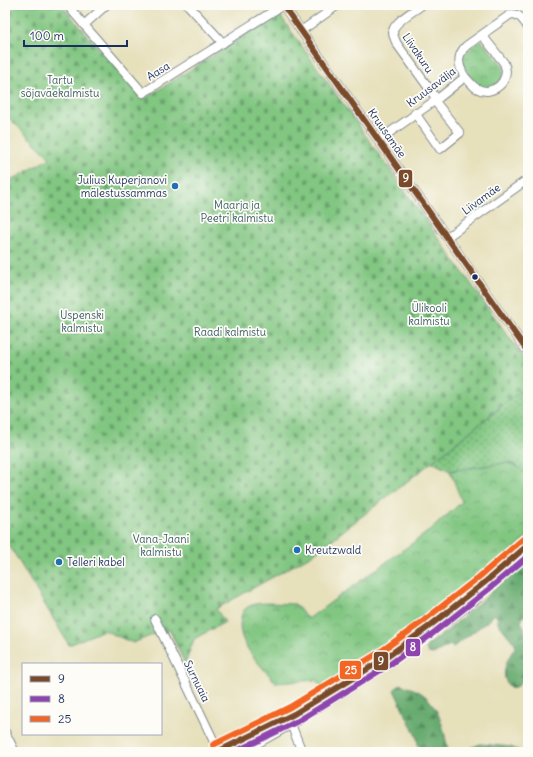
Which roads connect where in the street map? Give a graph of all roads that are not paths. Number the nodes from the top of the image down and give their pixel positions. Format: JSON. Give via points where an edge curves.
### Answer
{"nodes":[{"id":1,"x":67,"y":5,"type":"edge"},
{"id":2,"x":106,"y":5,"type":"edge"},
{"id":3,"x":188,"y":5,"type":"edge"},
{"id":4,"x":283,"y":5,"type":"edge"},
{"id":5,"x":338,"y":5,"type":"edge"},
{"id":6,"x":422,"y":5,"type":"edge"},
{"id":7,"x":84,"y":25,"type":"junction"},
{"id":8,"x":528,"y":27,"type":"edge"},
{"id":9,"x":301,"y":31,"type":"junction"},
{"id":10,"x":482,"y":35,"type":"junction"},
{"id":11,"x":222,"y":43,"type":"junction"},
{"id":12,"x":465,"y":77,"type":"junction"},
{"id":13,"x":435,"y":99,"type":"junction"},
{"id":14,"x":415,"y":113,"type":"junction"},
{"id":15,"x":378,"y":140,"type":"junction"},
{"id":16,"x":528,"y":179,"type":"edge"},
{"id":17,"x":448,"y":237,"type":"junction"},
{"id":18,"x":528,"y":352,"type":"edge"},
{"id":19,"x":528,"y":545,"type":"edge"},
{"id":20,"x":528,"y":554,"type":"edge"},
{"id":21,"x":155,"y":619,"type":"dead end"},
{"id":22,"x":290,"y":720,"type":"junction"},
{"id":23,"x":5,"y":732,"type":"edge"},
{"id":24,"x":15,"y":752,"type":"edge"},
{"id":25,"x":218,"y":752,"type":"edge"},
{"id":26,"x":240,"y":752,"type":"edge"},
{"id":27,"x":302,"y":752,"type":"edge"}],
"edges":[{"from":1,"to":7,"type":"street","name":"Aasa"},
{"from":2,"to":7,"type":"street"},
{"from":3,"to":11,"type":"street"},
{"from":4,"to":9,"type":"street","name":"Kruusamäe"},
{"from":4,"to":11,"type":"street","name":"Aasa"},
{"from":5,"to":9,"type":"street"},
{"from":6,"to":13,"type":"street","name":"Liivakuru","via":[[397,23],[393,30],[394,37]]},
{"from":7,"to":11,"type":"street","name":"Aasa","via":[[143,93]]},
{"from":8,"to":10,"type":"street","name":"Kruusavälja","via":[[522,18],[511,14]]},
{"from":9,"to":15,"type":"street","name":"Kruusamäe"},
{"from":10,"to":12,"type":"street","name":"Kruusavälja","via":[[462,50],[459,56],[458,62]]},
{"from":10,"to":12,"type":"street","via":[[504,63],[506,75],[501,85],[490,91],[477,89]]},
{"from":12,"to":13,"type":"street","name":"Kruusavälja"},
{"from":13,"to":14,"type":"street","name":"Kruusavälja"},
{"from":13,"to":14,"type":"street","name":"Liivakuru","via":[[460,133],[440,149]]},
{"from":14,"to":15,"type":"street","name":"Kruusavälja"},
{"from":15,"to":17,"type":"street","name":"Kruusamäe"},
{"from":16,"to":17,"type":"street","name":"Liivamäe"},
{"from":17,"to":18,"type":"street","name":"Kruusamäe"},
{"from":19,"to":22,"type":"main road","via":[[428,628]]},
{"from":20,"to":22,"type":"main road","via":[[420,641],[371,675]]},
{"from":21,"to":25,"type":"street","name":"Surnuaia"},
{"from":22,"to":25,"type":"main road"},
{"from":22,"to":26,"type":"main road"},
{"from":22,"to":27,"type":"street"},
{"from":23,"to":24,"type":"street"}]}
